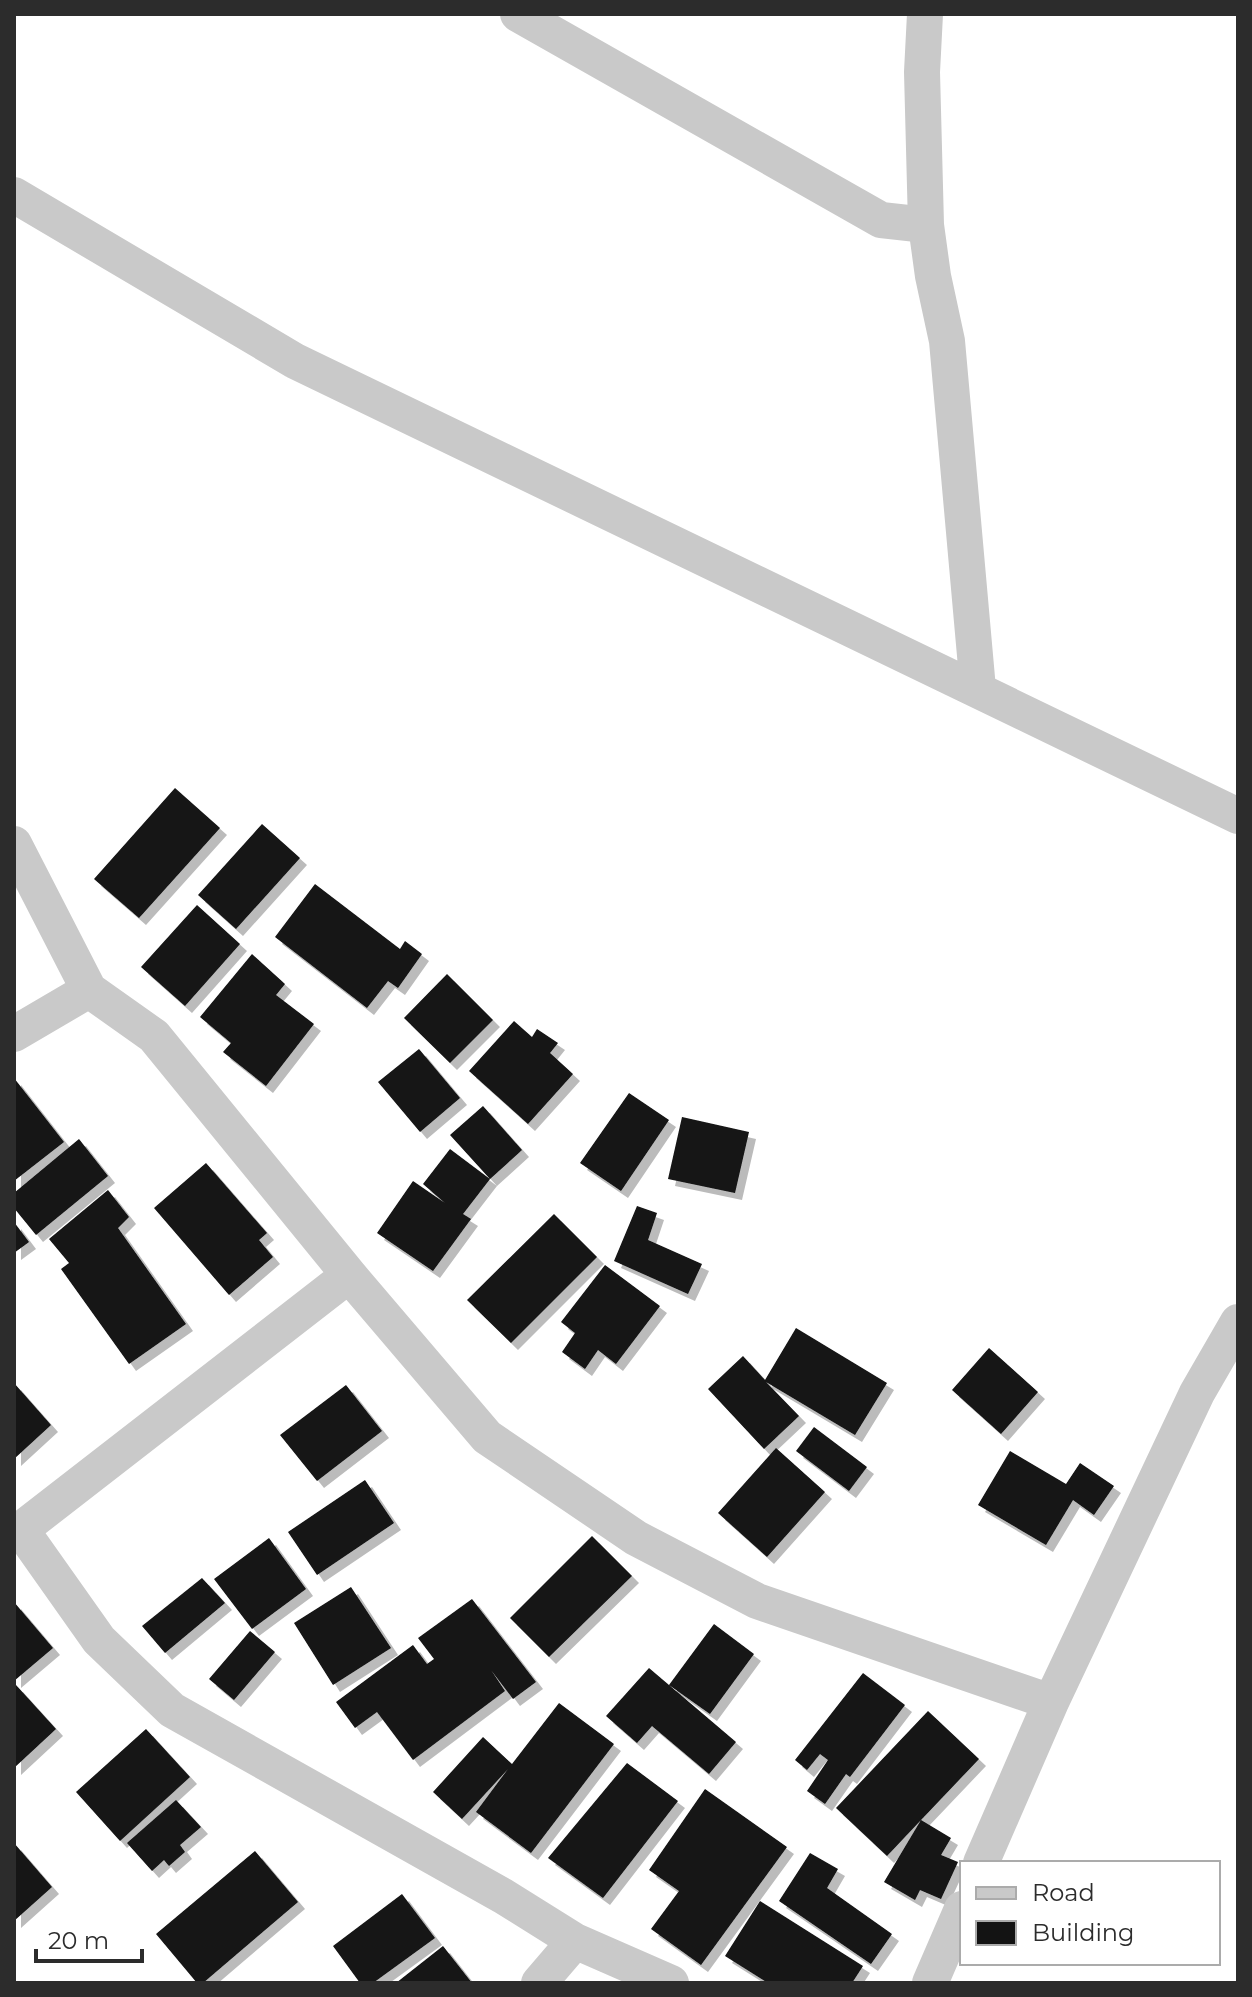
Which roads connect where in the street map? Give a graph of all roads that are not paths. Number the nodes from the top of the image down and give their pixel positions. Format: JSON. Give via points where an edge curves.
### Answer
{"nodes":[{"id":1,"x":518,"y":14,"type":"edge"},
{"id":2,"x":925,"y":14,"type":"edge"},
{"id":3,"x":14,"y":195,"type":"edge"},
{"id":4,"x":926,"y":225,"type":"junction"},
{"id":5,"x":978,"y":689,"type":"junction"},
{"id":6,"x":1238,"y":816,"type":"edge"},
{"id":7,"x":14,"y":844,"type":"edge"},
{"id":8,"x":89,"y":990,"type":"junction"},
{"id":9,"x":14,"y":1034,"type":"edge"},
{"id":10,"x":349,"y":1275,"type":"junction"},
{"id":11,"x":1238,"y":1322,"type":"edge"},
{"id":12,"x":18,"y":1533,"type":"edge"},
{"id":13,"x":1051,"y":1702,"type":"junction"},
{"id":14,"x":982,"y":1861,"type":"edge"},
{"id":15,"x":960,"y":1914,"type":"edge"},
{"id":16,"x":575,"y":1941,"type":"junction"},
{"id":17,"x":539,"y":1983,"type":"edge"},
{"id":18,"x":671,"y":1983,"type":"edge"},
{"id":19,"x":930,"y":1983,"type":"edge"}],
"edges":[{"from":1,"to":4,"type":"street","via":[[881,220]]},
{"from":2,"to":4,"type":"street"},
{"from":3,"to":5,"type":"street","via":[[295,361]]},
{"from":4,"to":5,"type":"street","via":[[947,341]]},
{"from":5,"to":6,"type":"street"},
{"from":7,"to":8,"type":"street"},
{"from":8,"to":9,"type":"street"},
{"from":8,"to":10,"type":"street","via":[[154,1036]]},
{"from":10,"to":12,"type":"street"},
{"from":10,"to":13,"type":"street","via":[[487,1437],[636,1538],[757,1601]]},
{"from":11,"to":13,"type":"street","via":[[1197,1393]]},
{"from":12,"to":16,"type":"street","via":[[99,1640],[172,1710]]},
{"from":13,"to":14,"type":"street"},
{"from":15,"to":19,"type":"street"},
{"from":16,"to":17,"type":"street"},
{"from":16,"to":18,"type":"street"}]}
